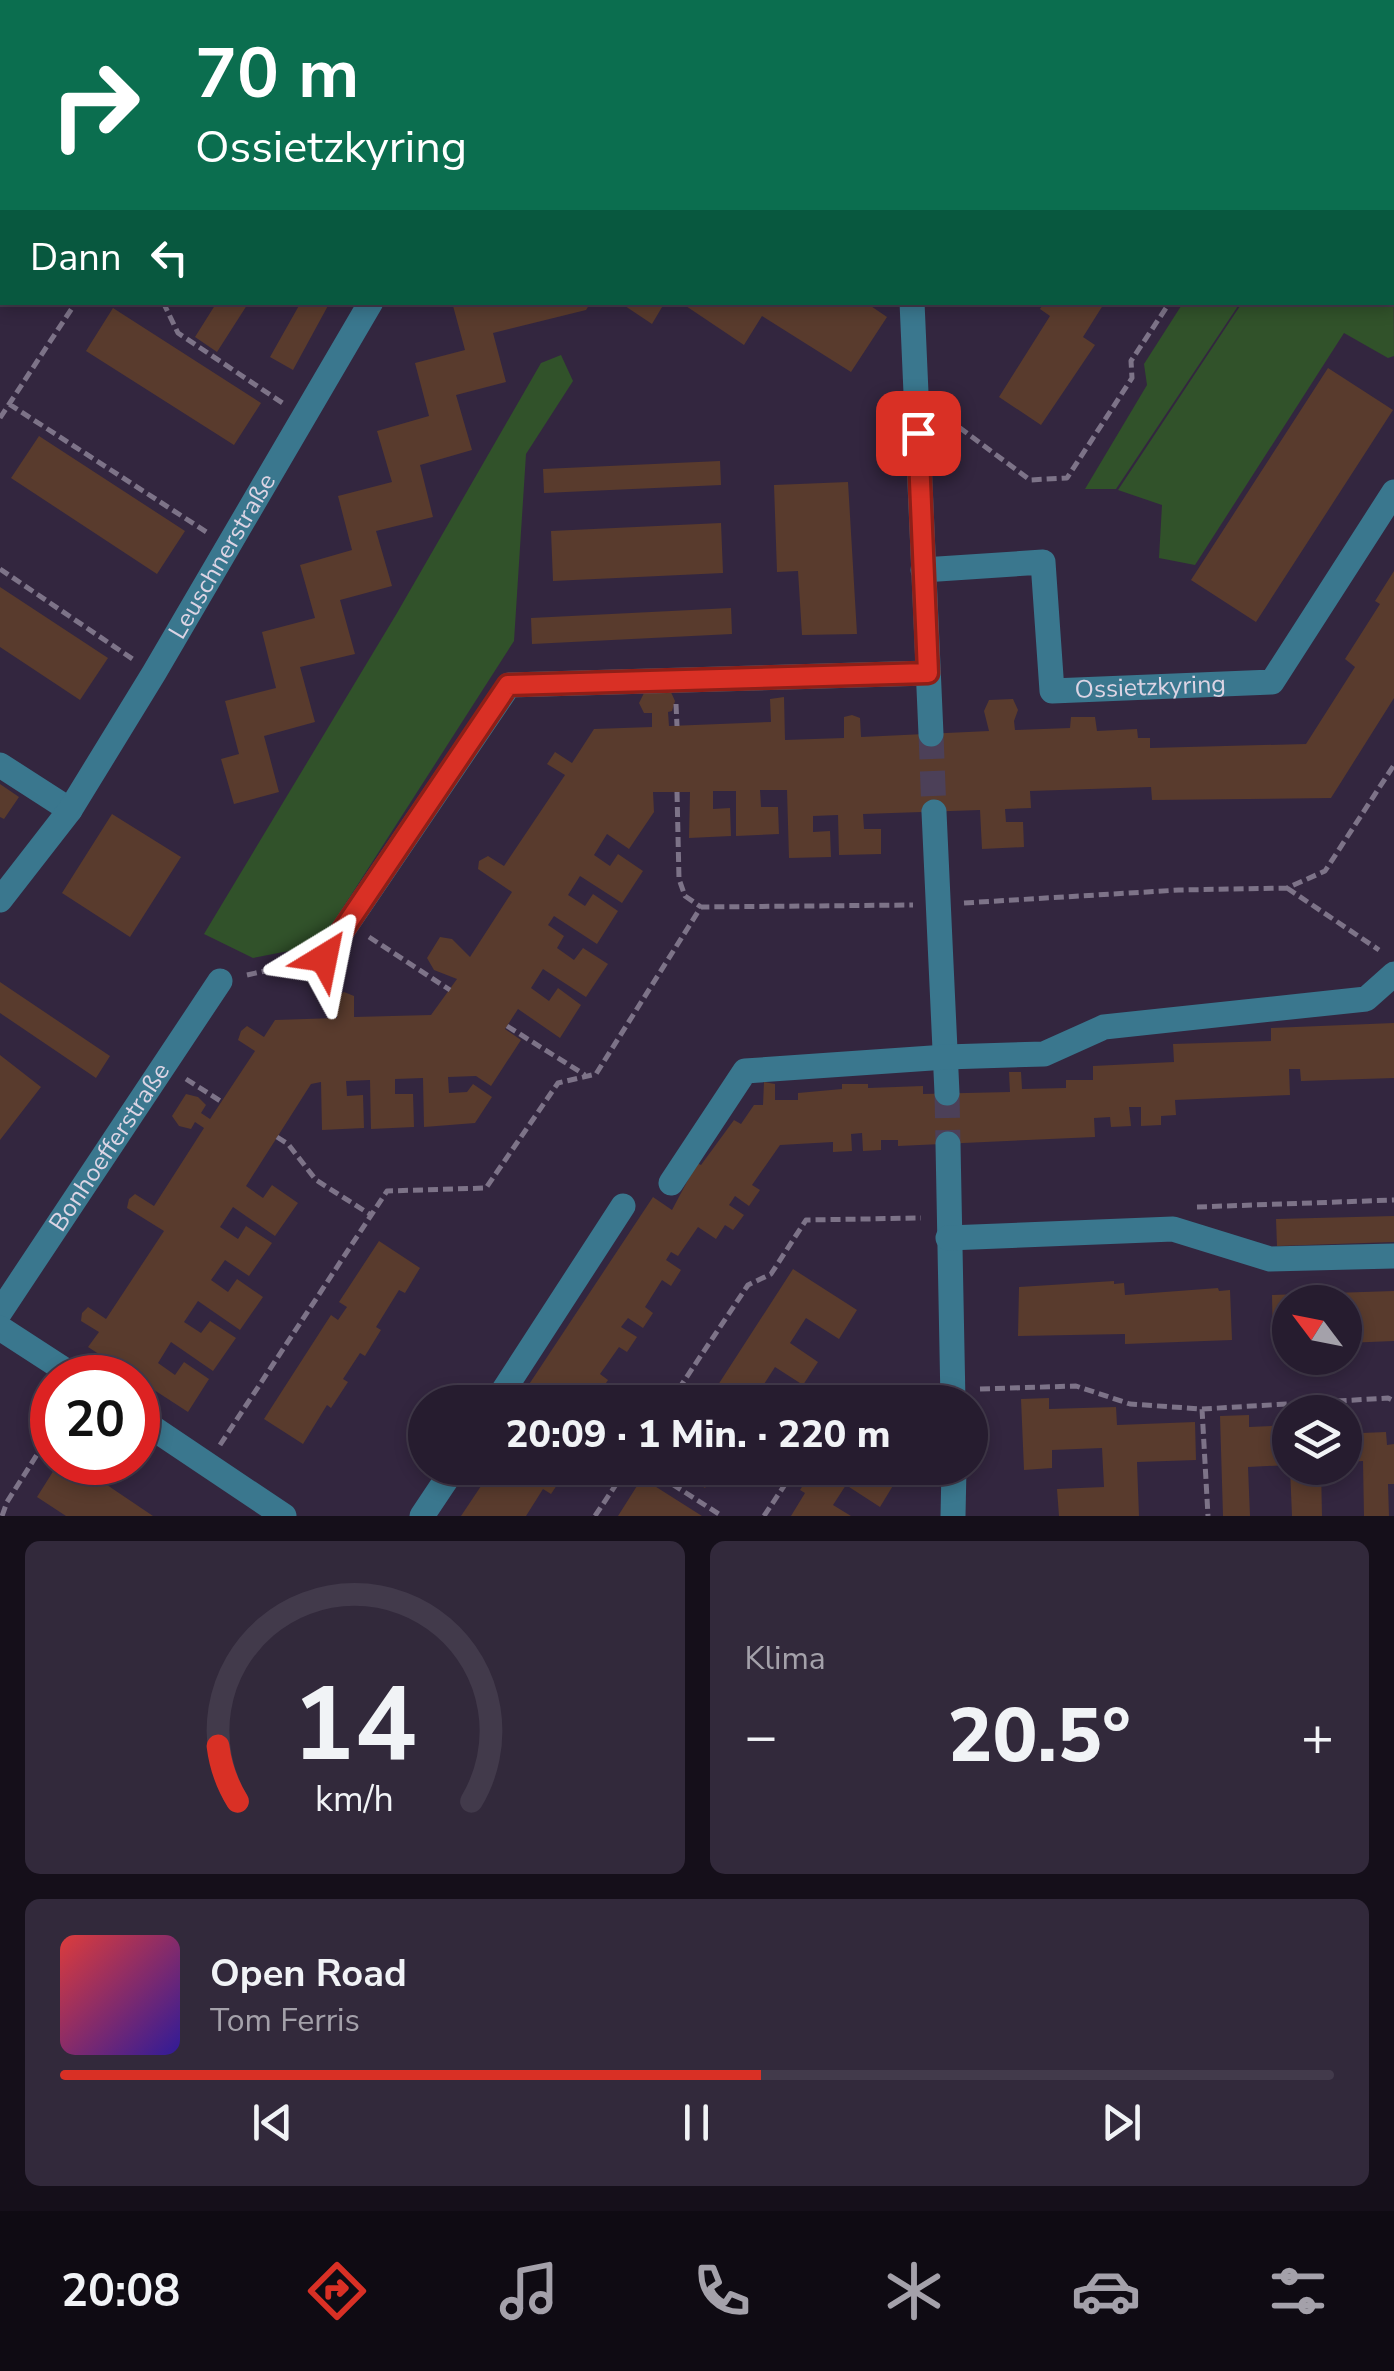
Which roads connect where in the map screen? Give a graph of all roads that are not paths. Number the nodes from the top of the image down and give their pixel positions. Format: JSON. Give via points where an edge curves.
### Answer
{"nodes":[{"id":1,"x":369,"y":305,"type":"edge"},
{"id":2,"x":912,"y":305,"type":"edge"},
{"id":3,"x":1394,"y":492,"type":"edge"},
{"id":4,"x":924,"y":570,"type":"junction"},
{"id":5,"x":928,"y":673,"type":"junction"},
{"id":6,"x":931,"y":734,"type":"tunnel mouth"},
{"id":7,"x":0,"y":764,"type":"edge"},
{"id":8,"x":70,"y":810,"type":"junction"},
{"id":9,"x":934,"y":812,"type":"tunnel mouth"},
{"id":10,"x":0,"y":900,"type":"edge"},
{"id":11,"x":324,"y":958,"type":"road end"},
{"id":12,"x":1394,"y":974,"type":"edge"},
{"id":13,"x":220,"y":982,"type":"road end"},
{"id":14,"x":946,"y":1057,"type":"junction"},
{"id":15,"x":946,"y":1094,"type":"tunnel mouth"},
{"id":16,"x":948,"y":1144,"type":"tunnel mouth"},
{"id":17,"x":671,"y":1184,"type":"dead end"},
{"id":18,"x":623,"y":1206,"type":"dead end"},
{"id":19,"x":948,"y":1238,"type":"junction"},
{"id":20,"x":1394,"y":1256,"type":"edge"},
{"id":21,"x":0,"y":1312,"type":"edge"},
{"id":22,"x":0,"y":1328,"type":"edge"},
{"id":23,"x":42,"y":1355,"type":"edge"},
{"id":24,"x":507,"y":1385,"type":"edge"},
{"id":25,"x":952,"y":1385,"type":"edge"},
{"id":26,"x":160,"y":1433,"type":"edge"},
{"id":27,"x":443,"y":1485,"type":"edge"},
{"id":28,"x":954,"y":1485,"type":"edge"},
{"id":29,"x":284,"y":1516,"type":"edge"},
{"id":30,"x":422,"y":1516,"type":"edge"},
{"id":31,"x":953,"y":1516,"type":"edge"}],
"edges":[{"from":1,"to":8,"type":"street","name":"Leuschnerstraße"},
{"from":2,"to":4,"type":"street"},
{"from":3,"to":4,"type":"street","name":"Ossietzkyring","via":[[1272,682],[1052,692],[1043,562]]},
{"from":4,"to":5,"type":"street"},
{"from":5,"to":6,"type":"street"},
{"from":5,"to":11,"type":"street","via":[[508,685]]},
{"from":7,"to":8,"type":"street"},
{"from":8,"to":10,"type":"street","name":"Leuschnerstraße"},
{"from":9,"to":14,"type":"street"},
{"from":12,"to":14,"type":"street","via":[[1366,1000],[1104,1028],[1044,1054]]},
{"from":13,"to":21,"type":"street","name":"Bonhoefferstraße"},
{"from":14,"to":15,"type":"street"},
{"from":14,"to":17,"type":"street","via":[[745,1072]]},
{"from":16,"to":19,"type":"street"},
{"from":18,"to":24,"type":"street"},
{"from":19,"to":20,"type":"street","via":[[1173,1229],[1270,1259]]},
{"from":19,"to":25,"type":"street"},
{"from":22,"to":23,"type":"street"},
{"from":26,"to":29,"type":"street"},
{"from":27,"to":30,"type":"street"},
{"from":28,"to":31,"type":"street"}]}
